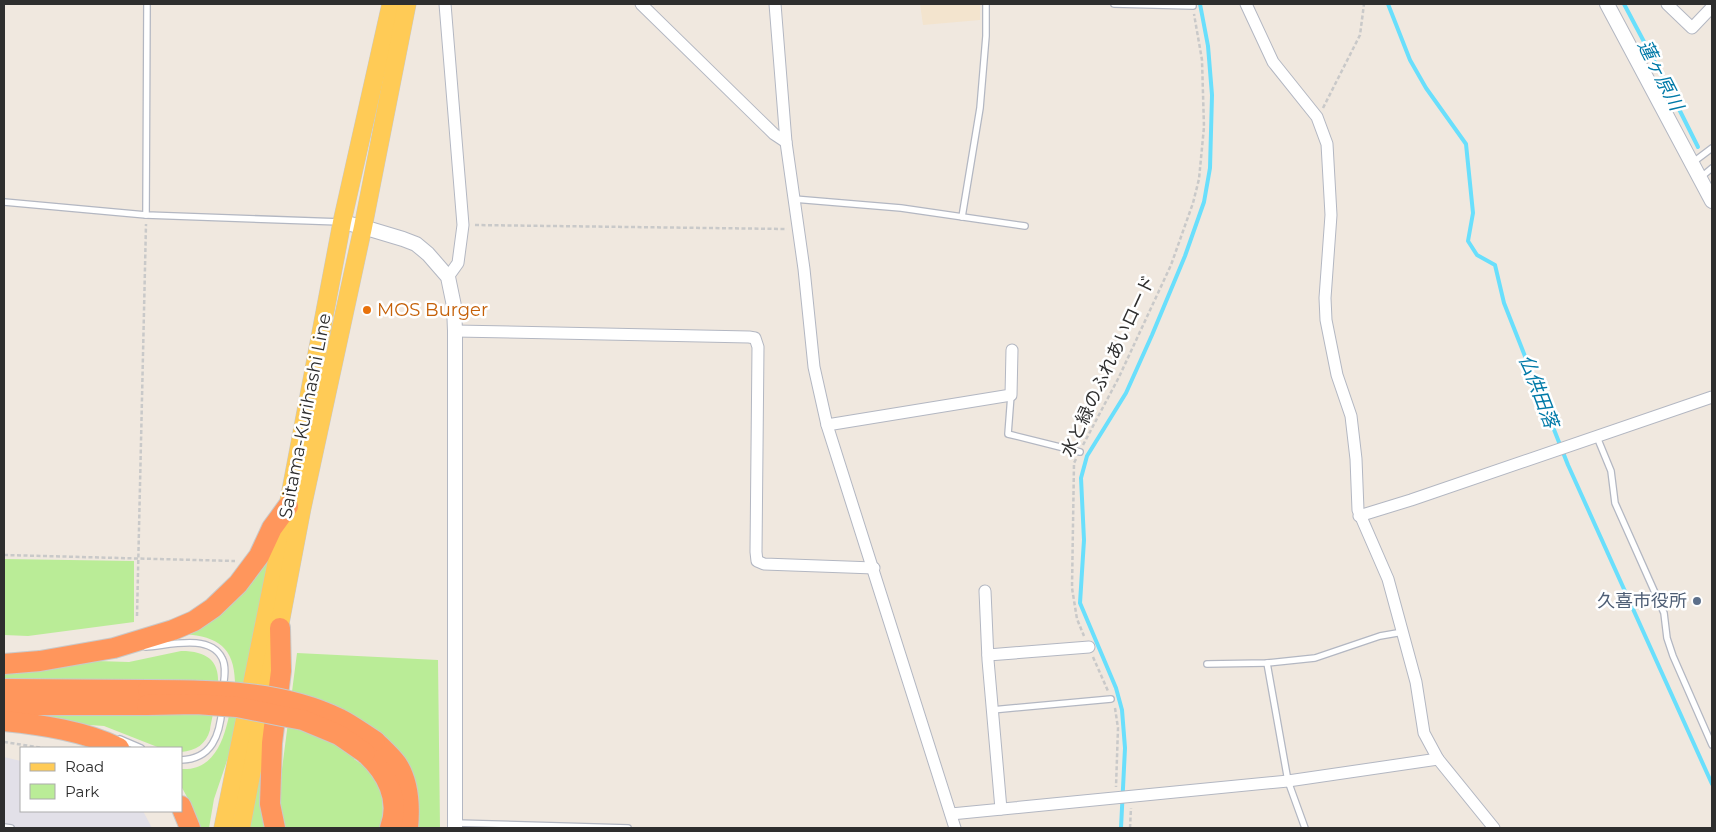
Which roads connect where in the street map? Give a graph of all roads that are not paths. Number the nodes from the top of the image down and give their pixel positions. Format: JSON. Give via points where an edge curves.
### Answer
{"nodes":[{"id":1,"x":147,"y":4,"type":"edge"},
{"id":2,"x":391,"y":4,"type":"edge"},
{"id":3,"x":407,"y":4,"type":"edge"},
{"id":4,"x":444,"y":4,"type":"edge"},
{"id":5,"x":641,"y":4,"type":"edge"},
{"id":6,"x":775,"y":4,"type":"edge"},
{"id":7,"x":986,"y":4,"type":"edge"},
{"id":8,"x":1114,"y":4,"type":"edge"},
{"id":9,"x":1246,"y":4,"type":"edge"},
{"id":10,"x":1667,"y":4,"type":"edge"},
{"id":11,"x":1193,"y":6,"type":"road end"},
{"id":12,"x":1610,"y":6,"type":"edge"},
{"id":13,"x":1712,"y":7,"type":"edge"},
{"id":14,"x":786,"y":142,"type":"junction"},
{"id":15,"x":1712,"y":148,"type":"edge"},
{"id":16,"x":1692,"y":163,"type":"junction"},
{"id":17,"x":1712,"y":168,"type":"edge"},
{"id":18,"x":1700,"y":178,"type":"junction"},
{"id":19,"x":794,"y":199,"type":"junction"},
{"id":20,"x":1712,"y":201,"type":"edge"},
{"id":21,"x":4,"y":202,"type":"edge"},
{"id":22,"x":146,"y":215,"type":"junction"},
{"id":23,"x":962,"y":217,"type":"junction"},
{"id":24,"x":342,"y":222,"type":"junction"},
{"id":25,"x":363,"y":226,"type":"junction"},
{"id":26,"x":1025,"y":226,"type":"dead end"},
{"id":27,"x":448,"y":277,"type":"junction"},
{"id":28,"x":455,"y":331,"type":"junction"},
{"id":29,"x":1012,"y":350,"type":"dead end"},
{"id":30,"x":1010,"y":395,"type":"junction"},
{"id":31,"x":1712,"y":397,"type":"edge"},
{"id":32,"x":827,"y":424,"type":"junction"},
{"id":33,"x":1597,"y":437,"type":"junction"},
{"id":34,"x":1080,"y":452,"type":"road end"},
{"id":35,"x":288,"y":506,"type":"junction"},
{"id":36,"x":1360,"y":516,"type":"junction"},
{"id":37,"x":874,"y":568,"type":"junction"},
{"id":38,"x":985,"y":591,"type":"dead end"},
{"id":39,"x":280,"y":628,"type":"junction"},
{"id":40,"x":1403,"y":632,"type":"junction"},
{"id":41,"x":1089,"y":647,"type":"road end"},
{"id":42,"x":114,"y":648,"type":"junction"},
{"id":43,"x":988,"y":655,"type":"junction"},
{"id":44,"x":1267,"y":663,"type":"junction"},
{"id":45,"x":4,"y":664,"type":"edge"},
{"id":46,"x":1207,"y":664,"type":"dead end"},
{"id":47,"x":4,"y":689,"type":"edge"},
{"id":48,"x":148,"y":698,"type":"junction"},
{"id":49,"x":1111,"y":699,"type":"road end"},
{"id":50,"x":4,"y":705,"type":"edge"},
{"id":51,"x":992,"y":710,"type":"junction"},
{"id":52,"x":4,"y":721,"type":"edge"},
{"id":53,"x":113,"y":740,"type":"edge"},
{"id":54,"x":1712,"y":745,"type":"edge"},
{"id":55,"x":138,"y":747,"type":"edge"},
{"id":56,"x":370,"y":747,"type":"junction"},
{"id":57,"x":1438,"y":759,"type":"junction"},
{"id":58,"x":182,"y":760,"type":"edge"},
{"id":59,"x":1288,"y":781,"type":"junction"},
{"id":60,"x":182,"y":808,"type":"edge"},
{"id":61,"x":1002,"y":809,"type":"junction"},
{"id":62,"x":951,"y":814,"type":"junction"},
{"id":63,"x":455,"y":826,"type":"edge"},
{"id":64,"x":4,"y":827,"type":"edge"},
{"id":65,"x":12,"y":828,"type":"edge"},
{"id":66,"x":190,"y":828,"type":"edge"},
{"id":67,"x":223,"y":828,"type":"edge"},
{"id":68,"x":241,"y":828,"type":"edge"},
{"id":69,"x":275,"y":828,"type":"edge"},
{"id":70,"x":390,"y":828,"type":"edge"},
{"id":71,"x":408,"y":828,"type":"edge"},
{"id":72,"x":628,"y":828,"type":"edge"},
{"id":73,"x":955,"y":828,"type":"edge"},
{"id":74,"x":1305,"y":828,"type":"edge"},
{"id":75,"x":1494,"y":828,"type":"edge"}],
"edges":[{"from":1,"to":22,"type":"lane"},
{"from":2,"to":24,"type":"main road","name":"Saitama-Kurihashi Line"},
{"from":3,"to":25,"type":"main road","name":"Saitama-Kurihashi Line"},
{"from":4,"to":27,"type":"street","via":[[463,225],[458,263]]},
{"from":5,"to":14,"type":"street"},
{"from":6,"to":14,"type":"street"},
{"from":7,"to":23,"type":"lane","via":[[980,108]]},
{"from":8,"to":11,"type":"lane"},
{"from":9,"to":36,"type":"street","via":[[1273,62],[1317,117],[1327,144],[1331,224],[1325,312],[1335,365],[1351,416]]},
{"from":10,"to":13,"type":"street","via":[[1692,28]]},
{"from":12,"to":16,"type":"street"},
{"from":14,"to":19,"type":"street"},
{"from":15,"to":16,"type":"lane"},
{"from":16,"to":18,"type":"street"},
{"from":17,"to":18,"type":"lane"},
{"from":18,"to":20,"type":"street"},
{"from":19,"to":23,"type":"lane"},
{"from":19,"to":32,"type":"street","via":[[814,367]]},
{"from":21,"to":22,"type":"lane"},
{"from":22,"to":24,"type":"lane"},
{"from":23,"to":26,"type":"lane"},
{"from":24,"to":25,"type":"street"},
{"from":24,"to":35,"type":"main road","name":"Saitama-Kurihashi Line"},
{"from":25,"to":27,"type":"street","via":[[416,244]]},
{"from":25,"to":39,"type":"main road","name":"Saitama-Kurihashi Line","via":[[302,508]]},
{"from":27,"to":28,"type":"street"},
{"from":28,"to":37,"type":"street","via":[[755,338],[758,347],[757,561],[764,564]]},
{"from":28,"to":63,"type":"street"},
{"from":29,"to":30,"type":"street"},
{"from":30,"to":32,"type":"street"},
{"from":30,"to":34,"type":"lane","via":[[1008,434]]},
{"from":31,"to":33,"type":"street"},
{"from":32,"to":37,"type":"street"},
{"from":33,"to":36,"type":"street"},
{"from":33,"to":54,"type":"lane","via":[[1611,471],[1615,503],[1664,613],[1673,656]]},
{"from":35,"to":42,"type":"highway","via":[[272,528],[259,556],[214,608],[173,630]]},
{"from":35,"to":67,"type":"main road","name":"Saitama-Kurihashi Line"},
{"from":36,"to":40,"type":"street","via":[[1388,579]]},
{"from":37,"to":62,"type":"street"},
{"from":38,"to":43,"type":"street"},
{"from":39,"to":68,"type":"main road","name":"Saitama-Kurihashi Line"},
{"from":39,"to":69,"type":"highway","via":[[282,671],[272,743],[270,804]]},
{"from":40,"to":44,"type":"lane","via":[[1380,636],[1315,658]]},
{"from":40,"to":57,"type":"street","via":[[1416,682],[1424,733]]},
{"from":41,"to":43,"type":"street"},
{"from":42,"to":45,"type":"highway"},
{"from":42,"to":58,"type":"lane","via":[[193,643],[209,646],[222,658],[225,668],[221,722],[216,739],[201,756]]},
{"from":43,"to":51,"type":"street"},
{"from":44,"to":46,"type":"lane"},
{"from":44,"to":59,"type":"lane"},
{"from":47,"to":48,"type":"highway"},
{"from":48,"to":50,"type":"highway"},
{"from":48,"to":56,"type":"highway","bridge":true,"via":[[237,707],[303,720]]},
{"from":49,"to":51,"type":"lane"},
{"from":51,"to":61,"type":"street"},
{"from":52,"to":53,"type":"highway"},
{"from":53,"to":55,"type":"lane"},
{"from":56,"to":70,"type":"highway","via":[[390,786],[394,811]]},
{"from":56,"to":71,"type":"highway","via":[[397,764],[406,785],[410,812]]},
{"from":57,"to":59,"type":"street"},
{"from":57,"to":75,"type":"street"},
{"from":59,"to":61,"type":"street"},
{"from":59,"to":74,"type":"lane"},
{"from":60,"to":66,"type":"highway"},
{"from":61,"to":62,"type":"street"},
{"from":62,"to":73,"type":"street"},
{"from":63,"to":72,"type":"lane"},
{"from":64,"to":65,"type":"lane"}]}
